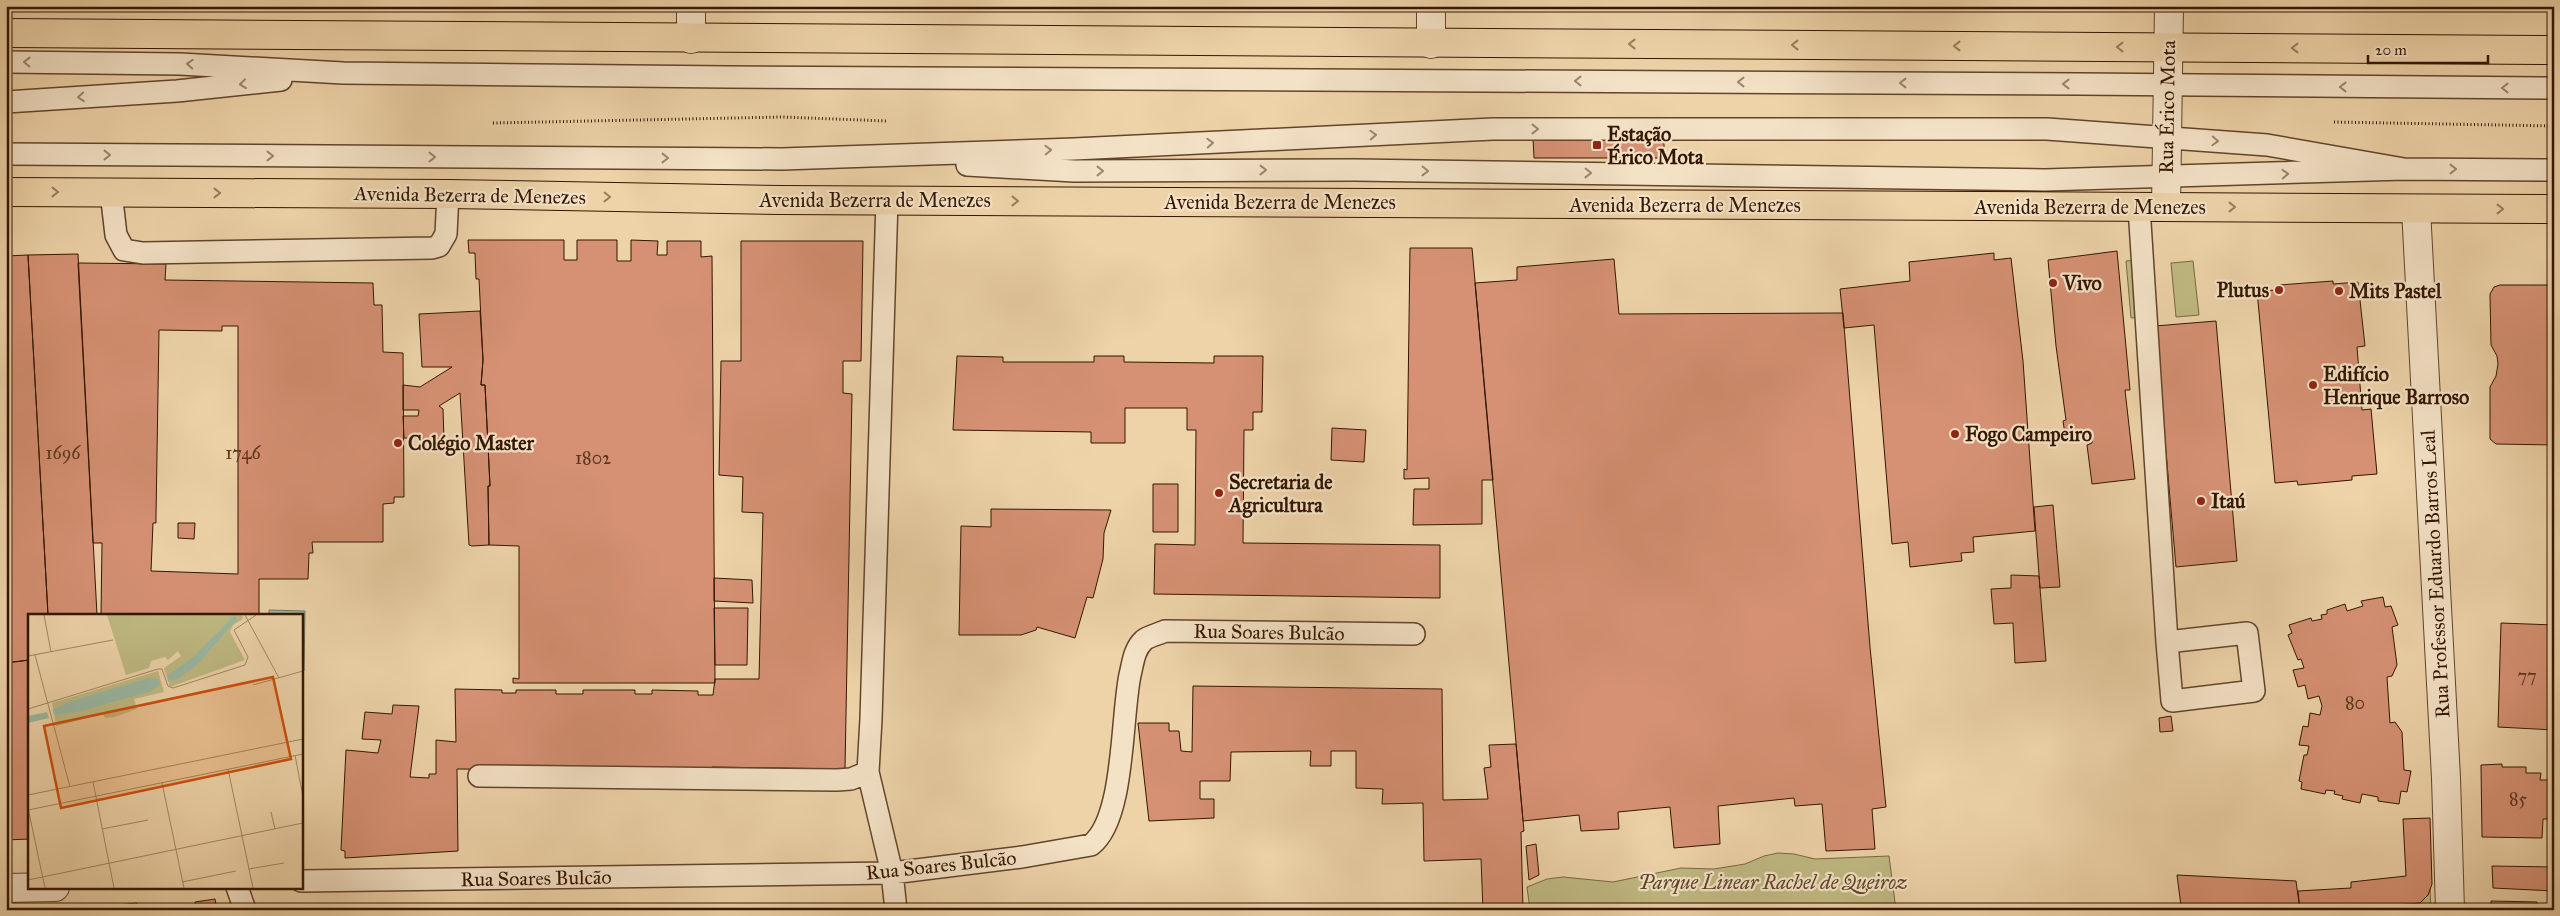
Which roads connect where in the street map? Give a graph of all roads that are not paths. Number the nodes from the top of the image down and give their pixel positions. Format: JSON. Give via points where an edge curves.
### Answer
{"nodes":[{"id":1,"x":691,"y":6,"type":"edge"},
{"id":2,"x":1431,"y":6,"type":"edge"},
{"id":3,"x":2169,"y":6,"type":"edge"},
{"id":4,"x":6,"y":33,"type":"edge"},
{"id":5,"x":691,"y":39,"type":"junction"},
{"id":6,"x":1431,"y":44,"type":"junction"},
{"id":7,"x":2168,"y":47,"type":"junction"},
{"id":8,"x":2554,"y":50,"type":"edge"},
{"id":9,"x":6,"y":62,"type":"edge"},
{"id":10,"x":343,"y":73,"type":"junction"},
{"id":11,"x":2167,"y":85,"type":"junction"},
{"id":12,"x":2554,"y":88,"type":"edge"},
{"id":13,"x":6,"y":102,"type":"edge"},
{"id":14,"x":2167,"y":139,"type":"junction"},
{"id":15,"x":6,"y":154,"type":"edge"},
{"id":16,"x":842,"y":158,"type":"junction"},
{"id":17,"x":2404,"y":169,"type":"junction"},
{"id":18,"x":2554,"y":170,"type":"edge"},
{"id":19,"x":2166,"y":177,"type":"junction"},
{"id":20,"x":6,"y":192,"type":"edge"},
{"id":21,"x":111,"y":192,"type":"junction"},
{"id":22,"x":448,"y":194,"type":"junction"},
{"id":23,"x":887,"y":200,"type":"junction"},
{"id":24,"x":2138,"y":207,"type":"junction"},
{"id":25,"x":2166,"y":207,"type":"junction"},
{"id":26,"x":2416,"y":209,"type":"junction"},
{"id":27,"x":2554,"y":209,"type":"edge"},
{"id":28,"x":1414,"y":634,"type":"dead end"},
{"id":29,"x":2167,"y":642,"type":"junction"},
{"id":30,"x":868,"y":772,"type":"junction"},
{"id":31,"x":479,"y":776,"type":"dead end"},
{"id":32,"x":892,"y":873,"type":"junction"},
{"id":33,"x":302,"y":882,"type":"edge"},
{"id":34,"x":6,"y":888,"type":"edge"},
{"id":35,"x":28,"y":888,"type":"edge"},
{"id":36,"x":237,"y":888,"type":"edge"},
{"id":37,"x":245,"y":910,"type":"edge"},
{"id":38,"x":896,"y":910,"type":"edge"},
{"id":39,"x":2450,"y":910,"type":"edge"}],
"edges":[{"from":1,"to":5,"type":"street"},
{"from":2,"to":6,"type":"street"},
{"from":3,"to":7,"type":"street","name":"Rua Érico Mota"},
{"from":4,"to":5,"type":"main road"},
{"from":5,"to":6,"type":"main road"},
{"from":7,"to":6,"type":"main road","one_way":true},
{"from":8,"to":7,"type":"main road","one_way":true},
{"from":7,"to":11,"type":"street","name":"Rua Érico Mota"},
{"from":10,"to":9,"type":"lane","one_way":true,"via":[[180,64]]},
{"from":11,"to":10,"type":"lane","one_way":true},
{"from":10,"to":13,"type":"lane","one_way":true,"via":[[177,91]]},
{"from":12,"to":11,"type":"lane","one_way":true},
{"from":11,"to":14,"type":"street","name":"Rua Érico Mota"},
{"from":16,"to":14,"type":"lane","name":"Avenida Bezerra de Menezes","one_way":true,"via":[[1493,129],[2047,129]]},
{"from":14,"to":17,"type":"lane","name":"Avenida Bezerra de Menezes","one_way":true,"via":[[2267,145]]},
{"from":14,"to":19,"type":"street","name":"Rua Érico Mota"},
{"from":15,"to":16,"type":"lane","name":"Avenida Bezerra de Menezes","one_way":true},
{"from":16,"to":19,"type":"lane","name":"Avenida Bezerra de Menezes","one_way":true,"via":[[1074,171],[1355,170],[2045,180]]},
{"from":17,"to":18,"type":"lane","name":"Avenida Bezerra de Menezes","one_way":true},
{"from":19,"to":17,"type":"lane","name":"Avenida Bezerra de Menezes","one_way":true},
{"from":19,"to":25,"type":"street","name":"Rua Érico Mota"},
{"from":20,"to":21,"type":"main road","name":"Avenida Bezerra de Menezes","one_way":true},
{"from":21,"to":22,"type":"main road","name":"Avenida Bezerra de Menezes","one_way":true},
{"from":21,"to":22,"type":"lane","via":[[118,243],[124,250],[143,253],[432,248],[439,246],[446,234]]},
{"from":22,"to":23,"type":"main road","name":"Avenida Bezerra de Menezes","one_way":true},
{"from":23,"to":24,"type":"main road","name":"Avenida Bezerra de Menezes","one_way":true},
{"from":23,"to":30,"type":"lane"},
{"from":24,"to":25,"type":"main road","name":"Avenida Bezerra de Menezes"},
{"from":24,"to":29,"type":"lane"},
{"from":25,"to":26,"type":"main road","name":"Avenida Bezerra de Menezes","one_way":true},
{"from":26,"to":27,"type":"main road","name":"Avenida Bezerra de Menezes","one_way":true},
{"from":26,"to":39,"type":"street","name":"Rua Professor Eduardo Barros Leal"},
{"from":28,"to":32,"type":"lane","name":"Rua Soares Bulcão","via":[[1165,631],[1144,640],[1135,654],[1129,681],[1113,806],[1100,838],[1091,845],[1022,857]]},
{"from":29,"to":29,"type":"lane","via":[[2172,701],[2254,691],[2247,633]]},
{"from":30,"to":31,"type":"lane","via":[[837,780]]},
{"from":30,"to":32,"type":"lane"},
{"from":32,"to":33,"type":"lane","name":"Rua Soares Bulcão"},
{"from":32,"to":38,"type":"lane"},
{"from":34,"to":35,"type":"street"},
{"from":36,"to":37,"type":"lane"}]}
